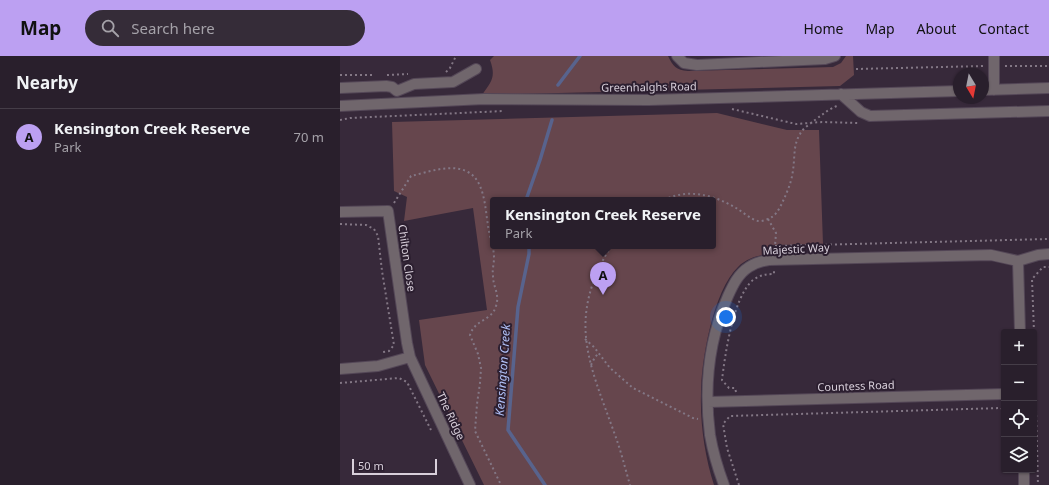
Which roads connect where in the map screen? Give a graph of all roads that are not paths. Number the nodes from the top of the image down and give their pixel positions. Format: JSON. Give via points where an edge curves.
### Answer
{"nodes":[{"id":1,"x":835,"y":56,"type":"edge"},
{"id":2,"x":994,"y":56,"type":"edge"},
{"id":3,"x":677,"y":57,"type":"edge"},
{"id":4,"x":476,"y":69,"type":"dead end"},
{"id":5,"x":340,"y":88,"type":"edge"},
{"id":6,"x":1049,"y":88,"type":"edge"},
{"id":7,"x":989,"y":90,"type":"edge"},
{"id":8,"x":994,"y":90,"type":"junction"},
{"id":9,"x":397,"y":91,"type":"junction"},
{"id":10,"x":953,"y":91,"type":"edge"},
{"id":11,"x":841,"y":94,"type":"junction"},
{"id":12,"x":417,"y":103,"type":"junction"},
{"id":13,"x":340,"y":106,"type":"edge"},
{"id":14,"x":1049,"y":111,"type":"edge"},
{"id":15,"x":340,"y":212,"type":"edge"},
{"id":16,"x":1049,"y":254,"type":"edge"},
{"id":17,"x":1018,"y":261,"type":"junction"},
{"id":18,"x":1020,"y":329,"type":"edge"},
{"id":19,"x":410,"y":357,"type":"junction"},
{"id":20,"x":340,"y":370,"type":"edge"},
{"id":21,"x":1001,"y":394,"type":"edge"},
{"id":22,"x":708,"y":402,"type":"junction"},
{"id":23,"x":1024,"y":473,"type":"edge"},
{"id":24,"x":470,"y":485,"type":"edge"},
{"id":25,"x":724,"y":485,"type":"edge"},
{"id":26,"x":1024,"y":485,"type":"edge"}],
"edges":[{"from":1,"to":3,"type":"street","via":[[825,60],[697,64],[684,63]]},
{"from":2,"to":8,"type":"street"},
{"from":4,"to":9,"type":"street","via":[[454,82],[414,84]]},
{"from":5,"to":9,"type":"street","via":[[386,86]]},
{"from":6,"to":8,"type":"street"},
{"from":7,"to":8,"type":"street"},
{"from":9,"to":12,"type":"street","via":[[410,103]]},
{"from":10,"to":11,"type":"street","name":"Greenhalghs Road"},
{"from":11,"to":12,"type":"street","name":"Greenhalghs Road"},
{"from":11,"to":14,"type":"street","via":[[863,114],[870,116]]},
{"from":12,"to":13,"type":"street","name":"Greenhalghs Road"},
{"from":15,"to":19,"type":"street","name":"Chilton Close","via":[[388,211]]},
{"from":16,"to":17,"type":"street","name":"Majestic Way"},
{"from":17,"to":18,"type":"street"},
{"from":17,"to":22,"type":"street","name":"Majestic Way","via":[[991,255],[774,260],[749,266],[731,289],[719,320],[713,343]]},
{"from":19,"to":20,"type":"street","via":[[385,364]]},
{"from":19,"to":24,"type":"street","name":"The Ridge"},
{"from":21,"to":22,"type":"street","name":"Countess Road"},
{"from":22,"to":25,"type":"street","name":"Majestic Way","via":[[712,445]]},
{"from":23,"to":26,"type":"street"}]}
